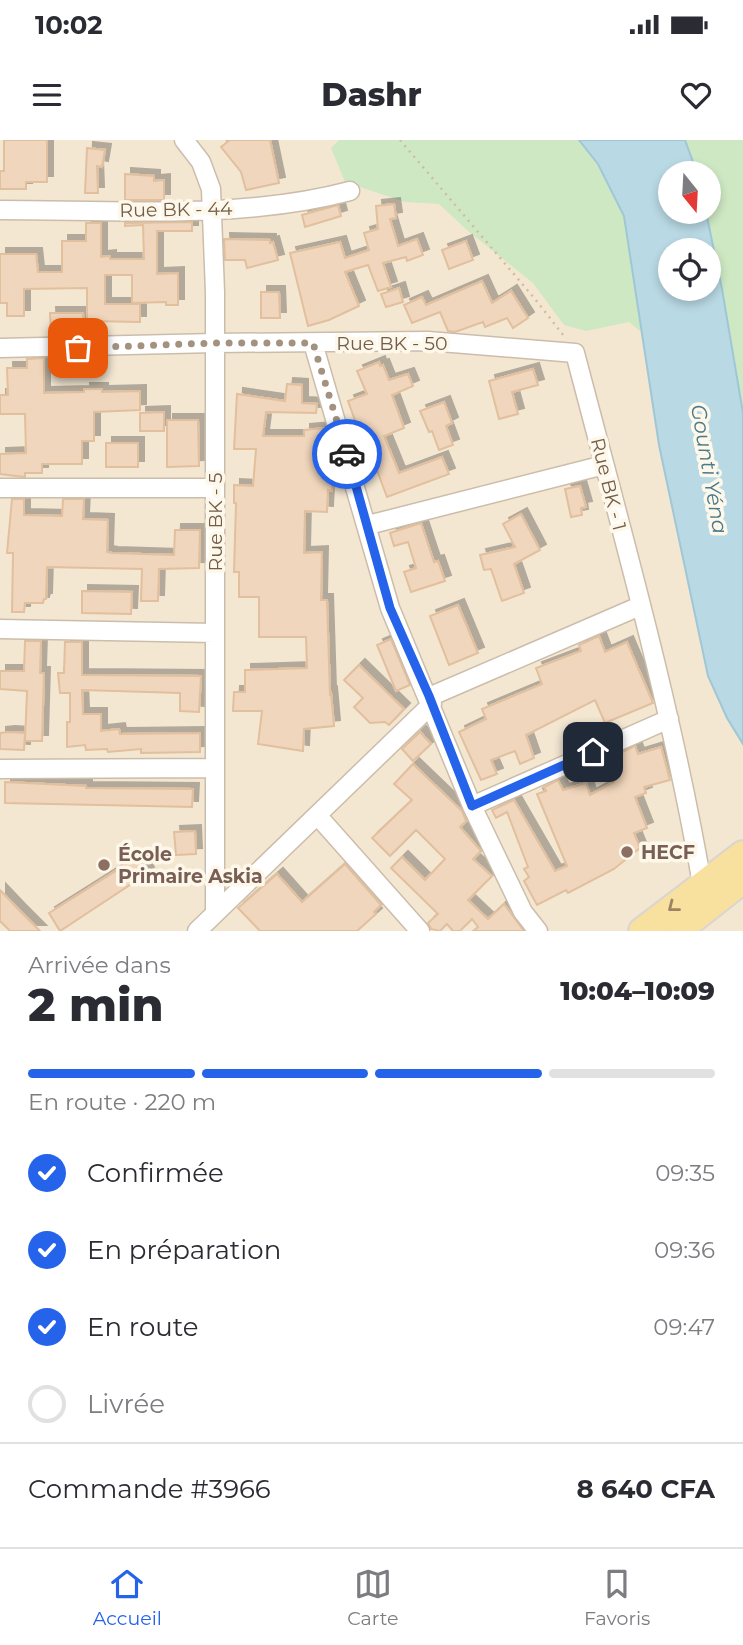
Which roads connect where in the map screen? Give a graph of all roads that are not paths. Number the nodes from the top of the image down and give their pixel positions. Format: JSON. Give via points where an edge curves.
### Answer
{"nodes":[{"id":1,"x":184,"y":140,"type":"edge"},
{"id":2,"x":350,"y":191,"type":"dead end"},
{"id":3,"x":0,"y":210,"type":"edge"},
{"id":4,"x":212,"y":210,"type":"junction"},
{"id":5,"x":215,"y":343,"type":"junction"},
{"id":6,"x":313,"y":343,"type":"junction"},
{"id":7,"x":0,"y":348,"type":"edge"},
{"id":8,"x":575,"y":353,"type":"joint"},
{"id":9,"x":604,"y":466,"type":"junction"},
{"id":10,"x":0,"y":488,"type":"edge"},
{"id":11,"x":214,"y":488,"type":"junction"},
{"id":12,"x":368,"y":525,"type":"junction"},
{"id":13,"x":640,"y":606,"type":"junction"},
{"id":14,"x":0,"y":629,"type":"edge"},
{"id":15,"x":215,"y":633,"type":"junction"},
{"id":16,"x":430,"y":700,"type":"junction"},
{"id":17,"x":669,"y":719,"type":"junction"},
{"id":18,"x":215,"y":768,"type":"junction"},
{"id":19,"x":0,"y":769,"type":"edge"},
{"id":20,"x":472,"y":806,"type":"junction"},
{"id":21,"x":317,"y":815,"type":"junction"},
{"id":22,"x":743,"y":854,"type":"edge"},
{"id":23,"x":743,"y":880,"type":"edge"},
{"id":24,"x":702,"y":884,"type":"junction"},
{"id":25,"x":215,"y":912,"type":"junction"},
{"id":26,"x":197,"y":931,"type":"edge"},
{"id":27,"x":420,"y":931,"type":"edge"},
{"id":28,"x":538,"y":931,"type":"edge"},
{"id":29,"x":642,"y":931,"type":"edge"},
{"id":30,"x":678,"y":931,"type":"edge"}],
"edges":[{"from":1,"to":4,"type":"street","name":"Rue BK - 5","via":[[207,175]]},
{"from":2,"to":4,"type":"street","name":"Rue BK - 44","via":[[319,199]]},
{"from":3,"to":4,"type":"street","name":"Rue BK - 44"},
{"from":4,"to":5,"type":"street","name":"Rue BK - 5"},
{"from":5,"to":6,"type":"street","name":"Rue BK - 50"},
{"from":5,"to":7,"type":"street","name":"Rue BK - 50"},
{"from":5,"to":11,"type":"street","name":"Rue BK - 5"},
{"from":6,"to":8,"type":"street","name":"Rue BK - 50","via":[[428,341]]},
{"from":6,"to":12,"type":"street"},
{"from":8,"to":9,"type":"street","name":"Rue BK - 1"},
{"from":9,"to":12,"type":"street"},
{"from":9,"to":13,"type":"street","name":"Rue BK - 1"},
{"from":10,"to":11,"type":"street"},
{"from":11,"to":15,"type":"street","name":"Rue BK - 5"},
{"from":12,"to":16,"type":"street","via":[[390,608]]},
{"from":13,"to":16,"type":"street"},
{"from":13,"to":17,"type":"street","name":"Rue BK - 1"},
{"from":14,"to":15,"type":"street"},
{"from":15,"to":18,"type":"street","name":"Rue BK - 5"},
{"from":16,"to":20,"type":"street"},
{"from":16,"to":21,"type":"street"},
{"from":17,"to":20,"type":"street"},
{"from":17,"to":24,"type":"street","name":"Rue BK - 1"},
{"from":18,"to":19,"type":"street"},
{"from":18,"to":25,"type":"street","name":"Rue BK - 5"},
{"from":20,"to":28,"type":"street","via":[[523,912]]},
{"from":21,"to":25,"type":"street"},
{"from":21,"to":27,"type":"street"},
{"from":22,"to":24,"type":"main road"},
{"from":23,"to":30,"type":"main road"},
{"from":24,"to":29,"type":"main road","one_way":true},
{"from":25,"to":26,"type":"street"}]}
